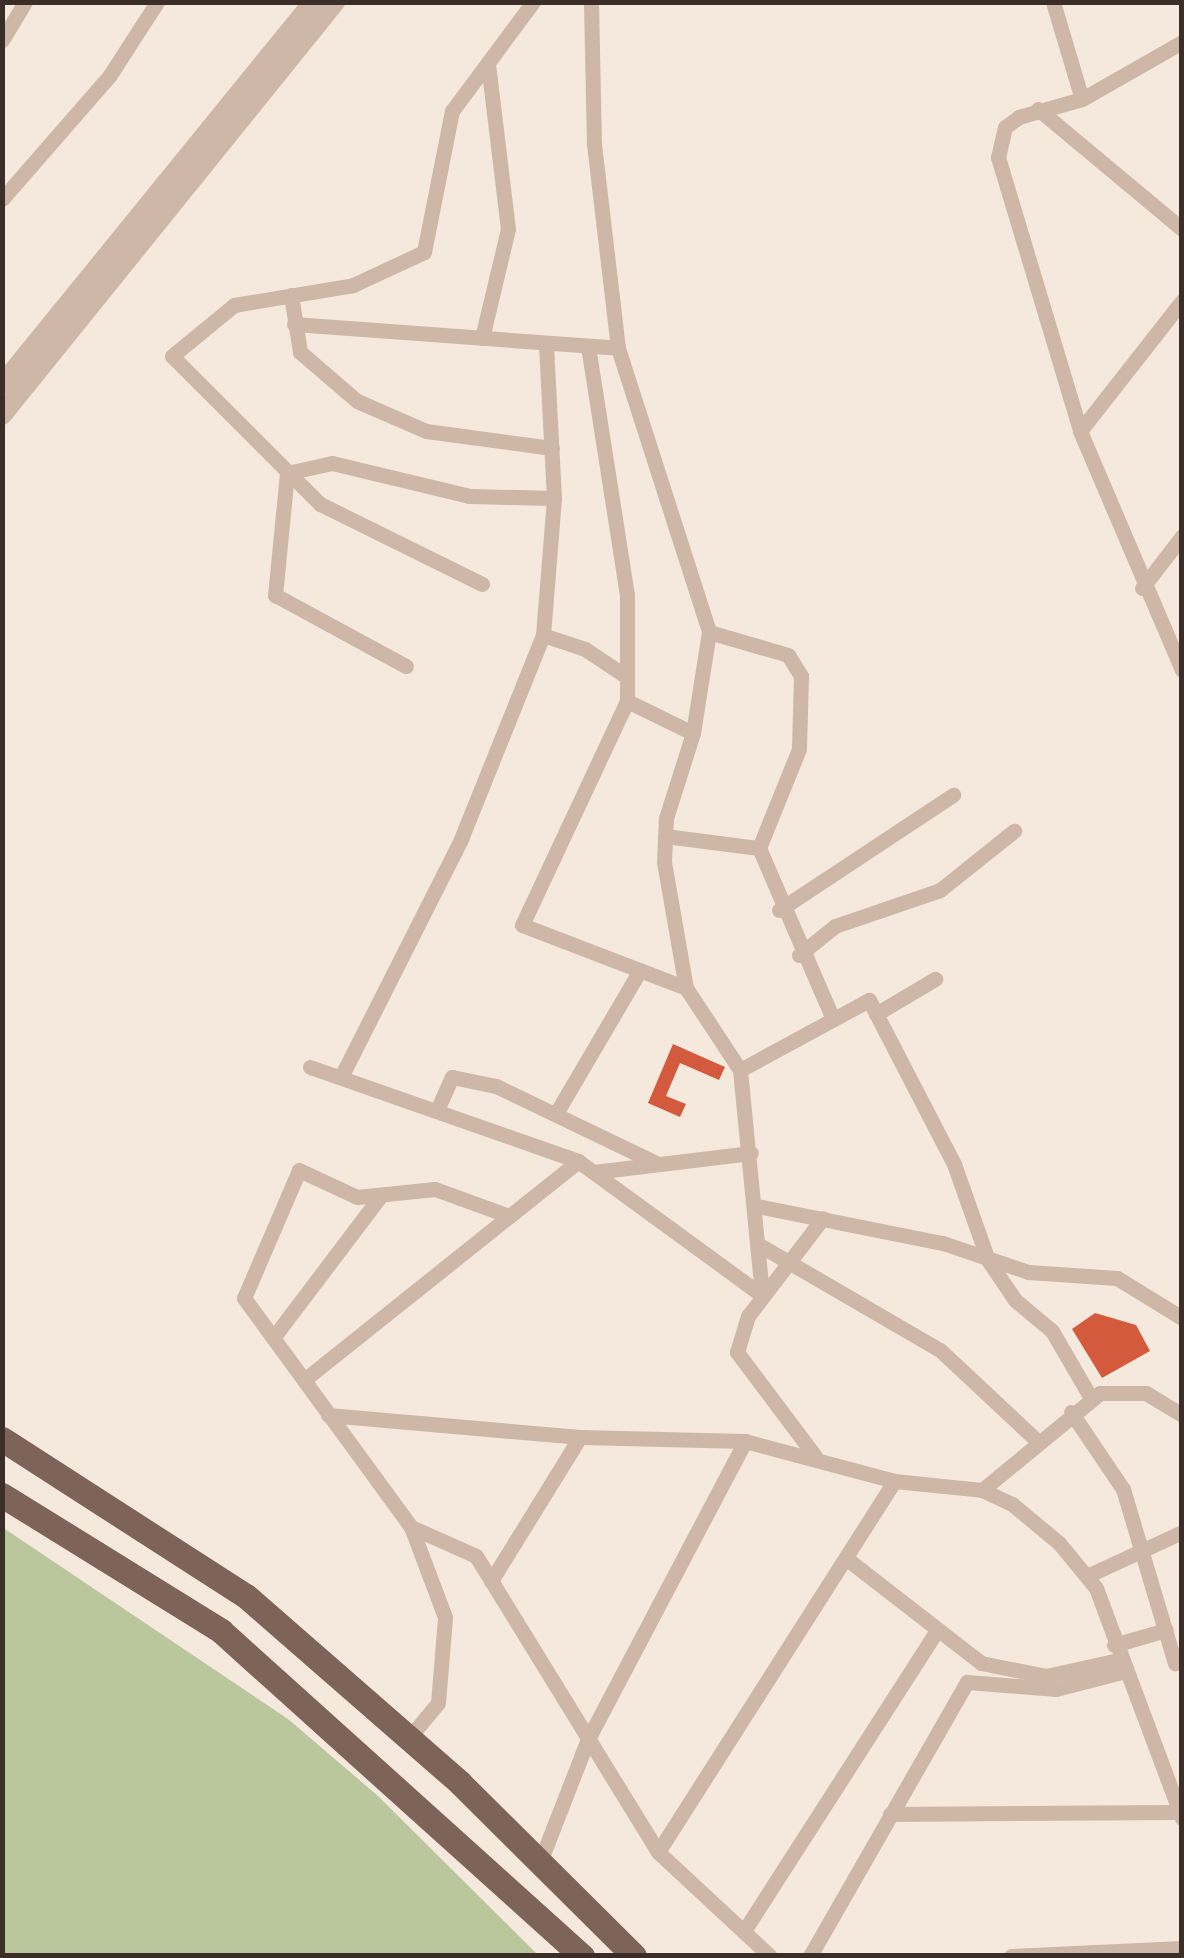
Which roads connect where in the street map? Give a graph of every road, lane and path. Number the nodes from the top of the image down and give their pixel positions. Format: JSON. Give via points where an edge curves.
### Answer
{"nodes":[{"id":1,"x":26,"y":2,"type":"edge"},
{"id":2,"x":157,"y":2,"type":"edge"},
{"id":3,"x":313,"y":2,"type":"edge"},
{"id":4,"x":335,"y":2,"type":"edge"},
{"id":5,"x":533,"y":2,"type":"edge"},
{"id":6,"x":591,"y":2,"type":"edge"},
{"id":7,"x":1054,"y":2,"type":"edge"},
{"id":8,"x":2,"y":40,"type":"edge"},
{"id":9,"x":1182,"y":42,"type":"edge"},
{"id":10,"x":488,"y":63,"type":"junction"},
{"id":11,"x":1082,"y":99,"type":"junction"},
{"id":12,"x":243,"y":108,"type":"junction"},
{"id":13,"x":1038,"y":109,"type":"junction"},
{"id":14,"x":2,"y":199,"type":"edge"},
{"id":15,"x":1182,"y":229,"type":"edge"},
{"id":16,"x":291,"y":295,"type":"junction"},
{"id":17,"x":1182,"y":301,"type":"edge"},
{"id":18,"x":294,"y":324,"type":"junction"},
{"id":19,"x":482,"y":338,"type":"junction"},
{"id":20,"x":546,"y":343,"type":"junction"},
{"id":21,"x":588,"y":346,"type":"junction"},
{"id":22,"x":618,"y":348,"type":"junction"},
{"id":23,"x":2,"y":385,"type":"edge"},
{"id":24,"x":2,"y":415,"type":"edge"},
{"id":25,"x":1080,"y":431,"type":"junction"},
{"id":26,"x":552,"y":448,"type":"junction"},
{"id":27,"x":287,"y":473,"type":"junction"},
{"id":28,"x":554,"y":498,"type":"junction"},
{"id":29,"x":1182,"y":536,"type":"edge"},
{"id":30,"x":482,"y":584,"type":"dead end"},
{"id":31,"x":1142,"y":588,"type":"junction"},
{"id":32,"x":709,"y":632,"type":"junction"},
{"id":33,"x":543,"y":635,"type":"junction"},
{"id":34,"x":406,"y":666,"type":"dead end"},
{"id":35,"x":1182,"y":670,"type":"edge"},
{"id":36,"x":627,"y":677,"type":"junction"},
{"id":37,"x":627,"y":702,"type":"junction"},
{"id":38,"x":693,"y":733,"type":"junction"},
{"id":39,"x":953,"y":796,"type":"dead end"},
{"id":40,"x":1014,"y":831,"type":"dead end"},
{"id":41,"x":665,"y":836,"type":"junction"},
{"id":42,"x":759,"y":848,"type":"junction"},
{"id":43,"x":780,"y":910,"type":"junction"},
{"id":44,"x":800,"y":955,"type":"junction"},
{"id":45,"x":640,"y":970,"type":"junction"},
{"id":46,"x":934,"y":979,"type":"dead end"},
{"id":47,"x":686,"y":988,"type":"junction"},
{"id":48,"x":876,"y":1014,"type":"junction"},
{"id":49,"x":833,"y":1019,"type":"junction"},
{"id":50,"x":310,"y":1067,"type":"dead end"},
{"id":51,"x":740,"y":1070,"type":"junction"},
{"id":52,"x":341,"y":1077,"type":"junction"},
{"id":53,"x":438,"y":1108,"type":"junction"},
{"id":54,"x":558,"y":1110,"type":"junction"},
{"id":55,"x":752,"y":1153,"type":"junction"},
{"id":56,"x":578,"y":1161,"type":"junction"},
{"id":57,"x":658,"y":1164,"type":"junction"},
{"id":58,"x":594,"y":1172,"type":"junction"},
{"id":59,"x":381,"y":1195,"type":"junction"},
{"id":60,"x":757,"y":1206,"type":"junction"},
{"id":61,"x":509,"y":1216,"type":"junction"},
{"id":62,"x":822,"y":1218,"type":"junction"},
{"id":63,"x":762,"y":1246,"type":"junction"},
{"id":64,"x":988,"y":1260,"type":"junction"},
{"id":65,"x":788,"y":1262,"type":"junction"},
{"id":66,"x":762,"y":1295,"type":"junction"},
{"id":67,"x":1160,"y":1299,"type":"junction"},
{"id":68,"x":1182,"y":1310,"type":"edge"},
{"id":69,"x":1182,"y":1318,"type":"edge"},
{"id":70,"x":273,"y":1338,"type":"junction"},
{"id":71,"x":304,"y":1380,"type":"junction"},
{"id":72,"x":1090,"y":1398,"type":"junction"},
{"id":73,"x":1070,"y":1412,"type":"junction"},
{"id":74,"x":328,"y":1415,"type":"junction"},
{"id":75,"x":1182,"y":1415,"type":"edge"},
{"id":76,"x":580,"y":1437,"type":"junction"},
{"id":77,"x":2,"y":1439,"type":"edge"},
{"id":78,"x":1036,"y":1439,"type":"junction"},
{"id":79,"x":745,"y":1441,"type":"junction"},
{"id":80,"x":815,"y":1456,"type":"junction"},
{"id":81,"x":894,"y":1481,"type":"junction"},
{"id":82,"x":982,"y":1490,"type":"junction"},
{"id":83,"x":2,"y":1495,"type":"edge"},
{"id":84,"x":410,"y":1527,"type":"junction"},
{"id":85,"x":1182,"y":1532,"type":"edge"},
{"id":86,"x":1144,"y":1553,"type":"junction"},
{"id":87,"x":847,"y":1559,"type":"junction"},
{"id":88,"x":1088,"y":1575,"type":"junction"},
{"id":89,"x":491,"y":1581,"type":"junction"},
{"id":90,"x":1166,"y":1630,"type":"junction"},
{"id":91,"x":935,"y":1634,"type":"junction"},
{"id":92,"x":1118,"y":1659,"type":"junction"},
{"id":93,"x":1175,"y":1664,"type":"dead end"},
{"id":94,"x":409,"y":1738,"type":"junction"},
{"id":95,"x":588,"y":1739,"type":"junction"},
{"id":96,"x":1179,"y":1807,"type":"edge"},
{"id":97,"x":890,"y":1814,"type":"junction"},
{"id":98,"x":520,"y":1842,"type":"junction"},
{"id":99,"x":658,"y":1852,"type":"junction"},
{"id":100,"x":540,"y":1862,"type":"junction"},
{"id":101,"x":493,"y":1868,"type":"junction"},
{"id":102,"x":744,"y":1932,"type":"junction"},
{"id":103,"x":1182,"y":1948,"type":"edge"},
{"id":104,"x":1105,"y":1953,"type":"edge"},
{"id":105,"x":582,"y":1956,"type":"edge"},
{"id":106,"x":634,"y":1956,"type":"edge"},
{"id":107,"x":770,"y":1956,"type":"edge"},
{"id":108,"x":810,"y":1956,"type":"edge"},
{"id":109,"x":1011,"y":1956,"type":"edge"}],
"edges":[{"from":1,"to":8,"type":"street"},
{"from":2,"to":14,"type":"street","via":[[110,75]]},
{"from":3,"to":12,"type":"street"},
{"from":4,"to":12,"type":"street"},
{"from":5,"to":10,"type":"street"},
{"from":6,"to":22,"type":"street","via":[[594,144]]},
{"from":7,"to":11,"type":"street"},
{"from":9,"to":11,"type":"street"},
{"from":10,"to":16,"type":"street","via":[[452,111],[424,252],[353,285]]},
{"from":10,"to":19,"type":"street","via":[[508,229]]},
{"from":11,"to":13,"type":"street"},
{"from":12,"to":23,"type":"street"},
{"from":12,"to":24,"type":"street"},
{"from":13,"to":15,"type":"street"},
{"from":13,"to":25,"type":"street","via":[[1006,127],[998,156]]},
{"from":16,"to":18,"type":"street"},
{"from":16,"to":27,"type":"street","via":[[234,305],[172,356]]},
{"from":17,"to":25,"type":"street"},
{"from":18,"to":19,"type":"street"},
{"from":18,"to":26,"type":"street","via":[[308,365],[382,415],[490,444]]},
{"from":19,"to":20,"type":"street"},
{"from":20,"to":21,"type":"street"},
{"from":20,"to":26,"type":"street"},
{"from":21,"to":22,"type":"street"},
{"from":21,"to":36,"type":"street","via":[[627,595]]},
{"from":22,"to":32,"type":"street"},
{"from":25,"to":31,"type":"street"},
{"from":26,"to":28,"type":"street"},
{"from":27,"to":28,"type":"street","via":[[332,462],[468,496]]},
{"from":27,"to":30,"type":"street","via":[[340,516]]},
{"from":27,"to":34,"type":"street","via":[[275,595]]},
{"from":28,"to":33,"type":"street"},
{"from":29,"to":31,"type":"street"},
{"from":31,"to":35,"type":"street"},
{"from":32,"to":38,"type":"street"},
{"from":32,"to":42,"type":"street","via":[[788,656],[801,676],[799,748]]},
{"from":33,"to":36,"type":"street","via":[[585,649]]},
{"from":33,"to":52,"type":"street","via":[[461,839]]},
{"from":36,"to":37,"type":"street"},
{"from":37,"to":38,"type":"street"},
{"from":37,"to":45,"type":"street","via":[[522,925]]},
{"from":38,"to":41,"type":"street"},
{"from":39,"to":43,"type":"street"},
{"from":40,"to":44,"type":"street","via":[[940,890],[836,926]]},
{"from":41,"to":42,"type":"street"},
{"from":41,"to":47,"type":"street"},
{"from":42,"to":43,"type":"street"},
{"from":43,"to":44,"type":"street"},
{"from":44,"to":49,"type":"street"},
{"from":45,"to":47,"type":"street"},
{"from":45,"to":54,"type":"street"},
{"from":46,"to":48,"type":"street"},
{"from":47,"to":51,"type":"street"},
{"from":48,"to":49,"type":"street","via":[[869,1000]]},
{"from":48,"to":64,"type":"street","via":[[954,1164]]},
{"from":49,"to":51,"type":"street"},
{"from":50,"to":52,"type":"street"},
{"from":51,"to":55,"type":"street"},
{"from":52,"to":53,"type":"street"},
{"from":53,"to":54,"type":"street","via":[[452,1077]]},
{"from":53,"to":56,"type":"street"},
{"from":54,"to":57,"type":"street"},
{"from":55,"to":57,"type":"street"},
{"from":55,"to":60,"type":"street"},
{"from":56,"to":58,"type":"street"},
{"from":56,"to":61,"type":"street"},
{"from":57,"to":58,"type":"street"},
{"from":58,"to":66,"type":"street"},
{"from":59,"to":61,"type":"street","via":[[434,1189]]},
{"from":59,"to":70,"type":"street"},
{"from":59,"to":70,"type":"street","via":[[358,1197],[299,1170],[244,1298]]},
{"from":60,"to":62,"type":"street"},
{"from":60,"to":63,"type":"street"},
{"from":61,"to":71,"type":"street"},
{"from":62,"to":64,"type":"street","via":[[943,1242]]},
{"from":62,"to":65,"type":"street"},
{"from":63,"to":65,"type":"street"},
{"from":63,"to":66,"type":"street"},
{"from":64,"to":67,"type":"street","via":[[1117,1278]]},
{"from":64,"to":72,"type":"street","via":[[1015,1300],[1052,1331]]},
{"from":65,"to":66,"type":"street"},
{"from":65,"to":78,"type":"street","via":[[940,1350]]},
{"from":66,"to":80,"type":"street","via":[[737,1352]]},
{"from":67,"to":68,"type":"street"},
{"from":67,"to":69,"type":"street"},
{"from":70,"to":71,"type":"street"},
{"from":71,"to":74,"type":"street"},
{"from":72,"to":73,"type":"street"},
{"from":72,"to":75,"type":"street","via":[[1146,1393]]},
{"from":73,"to":78,"type":"street"},
{"from":73,"to":86,"type":"street","via":[[1124,1489]]},
{"from":74,"to":76,"type":"street"},
{"from":74,"to":84,"type":"street"},
{"from":76,"to":79,"type":"street"},
{"from":76,"to":89,"type":"street"},
{"from":77,"to":94,"type":"main road","via":[[246,1596]]},
{"from":78,"to":82,"type":"street"},
{"from":79,"to":80,"type":"street"},
{"from":79,"to":95,"type":"street"},
{"from":80,"to":81,"type":"street"},
{"from":81,"to":82,"type":"street"},
{"from":81,"to":87,"type":"street"},
{"from":82,"to":88,"type":"street","via":[[1012,1504]]},
{"from":83,"to":101,"type":"main road","via":[[221,1631]]},
{"from":84,"to":89,"type":"street","via":[[476,1556]]},
{"from":84,"to":94,"type":"street","via":[[445,1617],[438,1704]]},
{"from":85,"to":86,"type":"street"},
{"from":86,"to":88,"type":"street"},
{"from":86,"to":90,"type":"street"},
{"from":87,"to":91,"type":"street"},
{"from":87,"to":99,"type":"street"},
{"from":88,"to":92,"type":"street"},
{"from":89,"to":95,"type":"street"},
{"from":90,"to":92,"type":"street"},
{"from":90,"to":93,"type":"street"},
{"from":91,"to":92,"type":"street","via":[[981,1663],[1046,1676]]},
{"from":91,"to":102,"type":"street"},
{"from":92,"to":96,"type":"street"},
{"from":92,"to":97,"type":"street","via":[[1056,1689],[967,1682]]},
{"from":94,"to":98,"type":"main road"},
{"from":95,"to":99,"type":"street"},
{"from":95,"to":100,"type":"street"},
{"from":96,"to":97,"type":"street"},
{"from":97,"to":108,"type":"street"},
{"from":98,"to":100,"type":"main road"},
{"from":98,"to":101,"type":"main road"},
{"from":99,"to":102,"type":"street"},
{"from":100,"to":106,"type":"main road"},
{"from":101,"to":105,"type":"main road"},
{"from":102,"to":107,"type":"street"},
{"from":103,"to":104,"type":"street"},
{"from":104,"to":109,"type":"street"}]}
